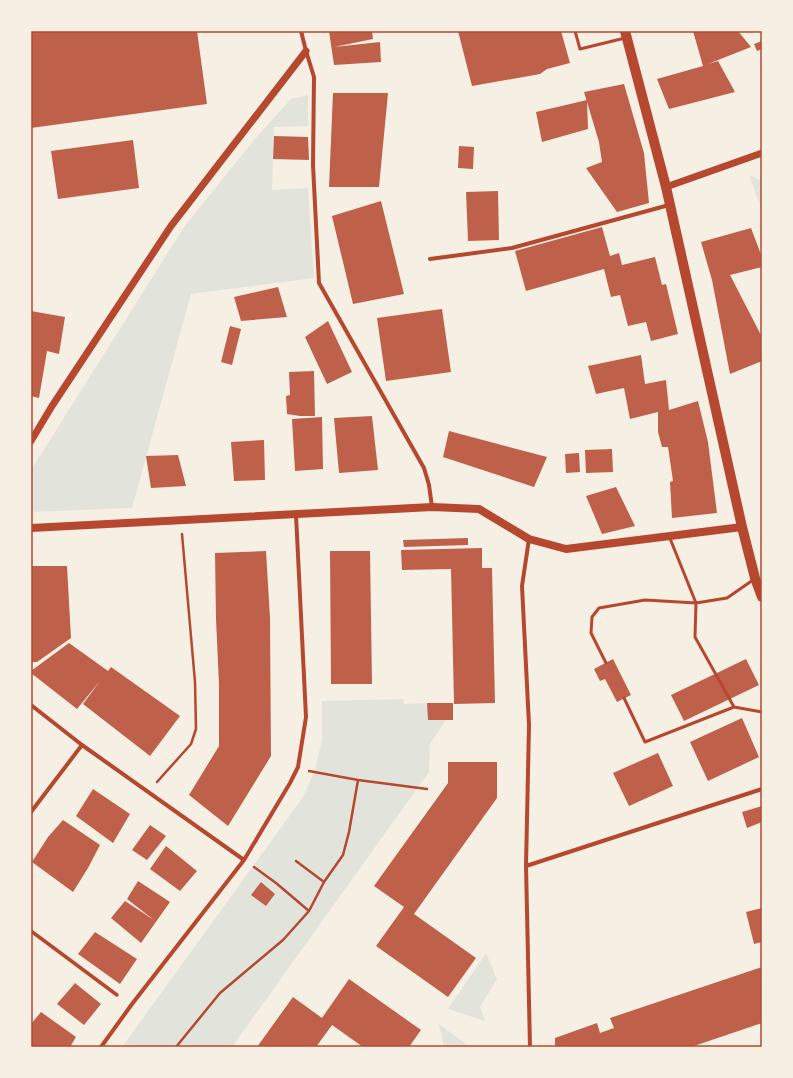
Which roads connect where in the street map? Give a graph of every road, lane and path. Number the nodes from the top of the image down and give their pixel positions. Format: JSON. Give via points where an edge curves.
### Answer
{"nodes":[{"id":1,"x":301,"y":31,"type":"edge"},
{"id":2,"x":575,"y":31,"type":"edge"},
{"id":3,"x":626,"y":34,"type":"edge"},
{"id":4,"x":306,"y":51,"type":"junction"},
{"id":5,"x":762,"y":153,"type":"edge"},
{"id":6,"x":666,"y":187,"type":"junction"},
{"id":7,"x":670,"y":205,"type":"junction"},
{"id":8,"x":430,"y":259,"type":"dead end"},
{"id":9,"x":31,"y":441,"type":"edge"},
{"id":10,"x":432,"y":507,"type":"junction"},
{"id":11,"x":296,"y":514,"type":"junction"},
{"id":12,"x":742,"y":527,"type":"junction"},
{"id":13,"x":31,"y":528,"type":"edge"},
{"id":14,"x":181,"y":529,"type":"dead end"},
{"id":15,"x":669,"y":536,"type":"junction"},
{"id":16,"x":529,"y":539,"type":"junction"},
{"id":17,"x":755,"y":578,"type":"junction"},
{"id":18,"x":762,"y":597,"type":"edge"},
{"id":19,"x":696,"y":603,"type":"junction"},
{"id":20,"x":606,"y":663,"type":"dead end"},
{"id":21,"x":624,"y":698,"type":"dead end"},
{"id":22,"x":31,"y":705,"type":"edge"},
{"id":23,"x":734,"y":707,"type":"junction"},
{"id":24,"x":762,"y":712,"type":"edge"},
{"id":25,"x":82,"y":745,"type":"junction"},
{"id":26,"x":298,"y":768,"type":"junction"},
{"id":27,"x":358,"y":780,"type":"junction"},
{"id":28,"x":427,"y":789,"type":"dead end"},
{"id":29,"x":762,"y":789,"type":"edge"},
{"id":30,"x":148,"y":791,"type":"junction"},
{"id":31,"x":31,"y":812,"type":"edge"},
{"id":32,"x":244,"y":860,"type":"junction"},
{"id":33,"x":296,"y":861,"type":"dead end"},
{"id":34,"x":526,"y":866,"type":"junction"},
{"id":35,"x":324,"y":882,"type":"junction"},
{"id":36,"x":309,"y":911,"type":"junction"},
{"id":37,"x":31,"y":931,"type":"edge"},
{"id":38,"x":117,"y":995,"type":"dead end"},
{"id":39,"x":101,"y":1047,"type":"edge"},
{"id":40,"x":176,"y":1047,"type":"edge"},
{"id":41,"x":530,"y":1047,"type":"edge"}],
"edges":[{"from":1,"to":4,"type":"street"},
{"from":2,"to":3,"type":"lane","via":[[580,49]]},
{"from":3,"to":6,"type":"main road"},
{"from":4,"to":9,"type":"street","via":[[172,226]]},
{"from":4,"to":10,"type":"street","via":[[314,77],[313,164],[319,283],[424,468]]},
{"from":5,"to":6,"type":"street"},
{"from":6,"to":7,"type":"main road"},
{"from":7,"to":8,"type":"street","via":[[512,248]]},
{"from":7,"to":12,"type":"main road"},
{"from":10,"to":11,"type":"main road"},
{"from":10,"to":16,"type":"main road","via":[[479,509]]},
{"from":11,"to":13,"type":"main road"},
{"from":11,"to":26,"type":"street","via":[[306,717]]},
{"from":12,"to":15,"type":"main road"},
{"from":12,"to":17,"type":"main road"},
{"from":14,"to":30,"type":"path","via":[[195,682],[196,729],[191,744]]},
{"from":15,"to":16,"type":"main road","via":[[566,549]]},
{"from":15,"to":19,"type":"lane"},
{"from":16,"to":34,"type":"street","via":[[522,586],[529,725]]},
{"from":17,"to":18,"type":"main road"},
{"from":17,"to":19,"type":"lane","via":[[728,598]]},
{"from":19,"to":20,"type":"lane","via":[[645,600],[599,608],[592,617],[591,633]]},
{"from":19,"to":23,"type":"lane","via":[[695,637]]},
{"from":21,"to":23,"type":"lane","via":[[645,742]]},
{"from":22,"to":25,"type":"street"},
{"from":23,"to":24,"type":"lane"},
{"from":25,"to":30,"type":"street"},
{"from":25,"to":31,"type":"street"},
{"from":26,"to":27,"type":"path"},
{"from":26,"to":32,"type":"street"},
{"from":27,"to":28,"type":"path"},
{"from":27,"to":35,"type":"path","via":[[343,855]]},
{"from":29,"to":34,"type":"street"},
{"from":30,"to":32,"type":"street"},
{"from":32,"to":36,"type":"path"},
{"from":32,"to":39,"type":"street"},
{"from":33,"to":35,"type":"path"},
{"from":34,"to":41,"type":"street"},
{"from":35,"to":36,"type":"path"},
{"from":36,"to":40,"type":"path","via":[[284,940],[220,993]]},
{"from":37,"to":38,"type":"street"}]}
